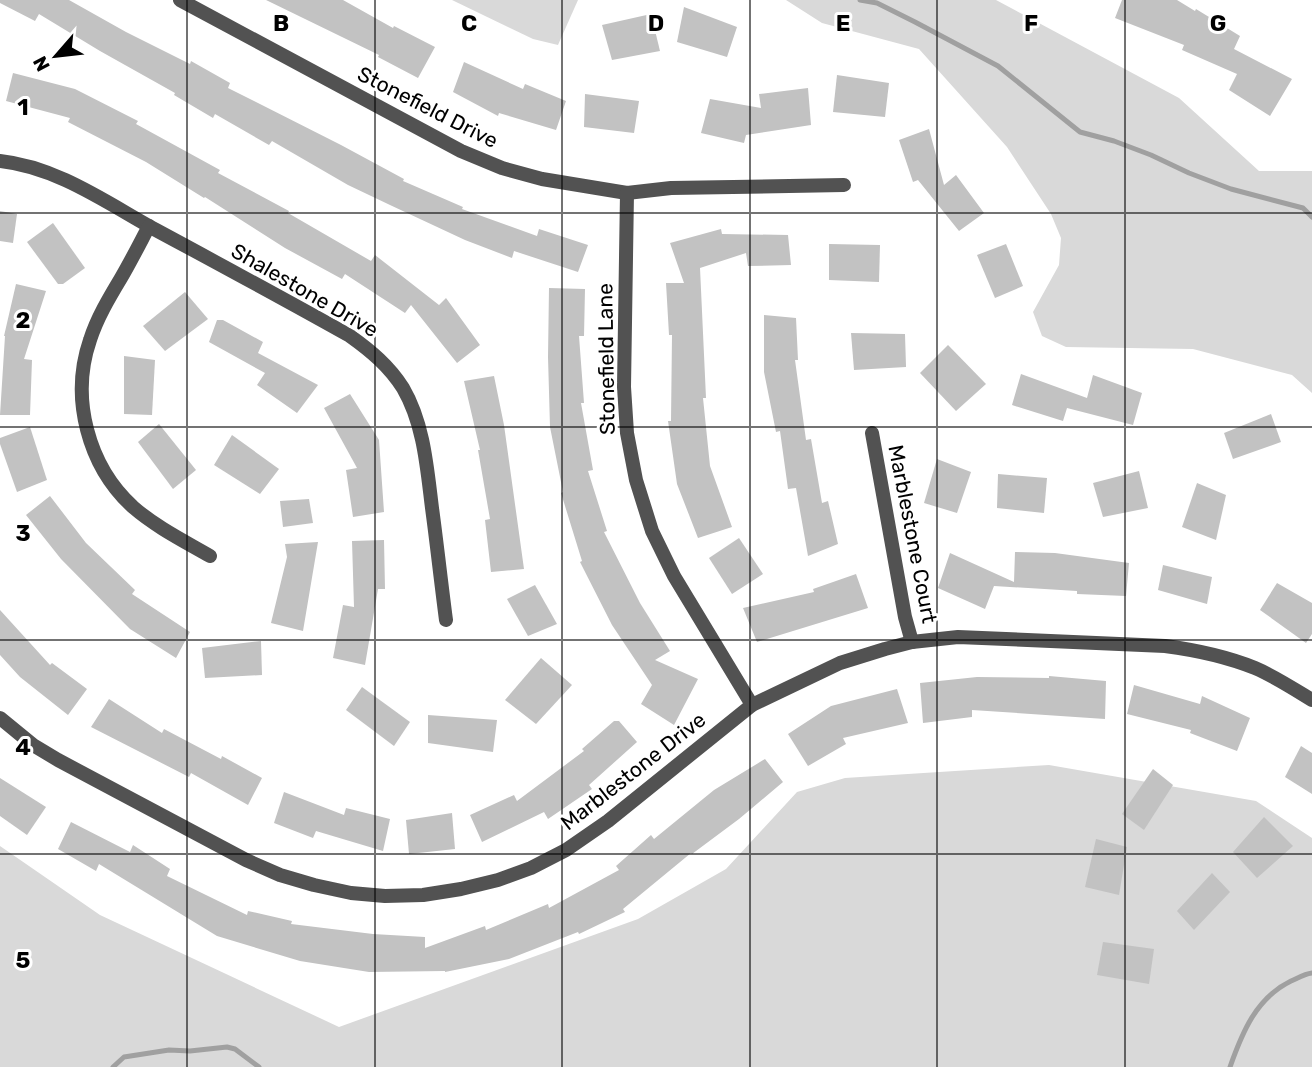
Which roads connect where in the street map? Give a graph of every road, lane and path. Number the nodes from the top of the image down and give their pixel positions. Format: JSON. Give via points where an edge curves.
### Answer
{"nodes":[{"id":1,"x":180,"y":0,"type":"edge"},
{"id":2,"x":0,"y":162,"type":"edge"},
{"id":3,"x":844,"y":185,"type":"dead end"},
{"id":4,"x":627,"y":193,"type":"junction"},
{"id":5,"x":149,"y":226,"type":"junction"},
{"id":6,"x":873,"y":433,"type":"dead end"},
{"id":7,"x":210,"y":556,"type":"dead end"},
{"id":8,"x":446,"y":620,"type":"dead end"},
{"id":9,"x":912,"y":642,"type":"junction"},
{"id":10,"x":1312,"y":700,"type":"edge"},
{"id":11,"x":752,"y":705,"type":"junction"},
{"id":12,"x":0,"y":718,"type":"edge"}],
"edges":[{"from":1,"to":4,"type":"street","name":"Stonefield Drive","via":[[461,151],[542,179]]},
{"from":2,"to":5,"type":"street","name":"Shalestone Drive","via":[[54,175]]},
{"from":3,"to":4,"type":"street","name":"Stonefield Drive"},
{"from":4,"to":11,"type":"street","name":"Stonefield Lane","via":[[624,387],[636,480],[652,531],[674,576]]},
{"from":5,"to":7,"type":"street","via":[[90,339],[82,379],[85,421],[100,463],[125,499],[148,519]]},
{"from":5,"to":8,"type":"street","name":"Shalestone Drive","via":[[350,335],[384,363],[401,386],[420,430]]},
{"from":6,"to":9,"type":"street","name":"Marblestone Court"},
{"from":9,"to":10,"type":"street","name":"Marblestone Drive","via":[[958,637],[1195,650],[1257,669]]},
{"from":9,"to":11,"type":"street","name":"Marblestone Drive","via":[[840,663]]},
{"from":11,"to":12,"type":"street","name":"Marblestone Drive","via":[[566,850],[498,880],[423,895],[351,893],[280,875],[58,761]]}]}
